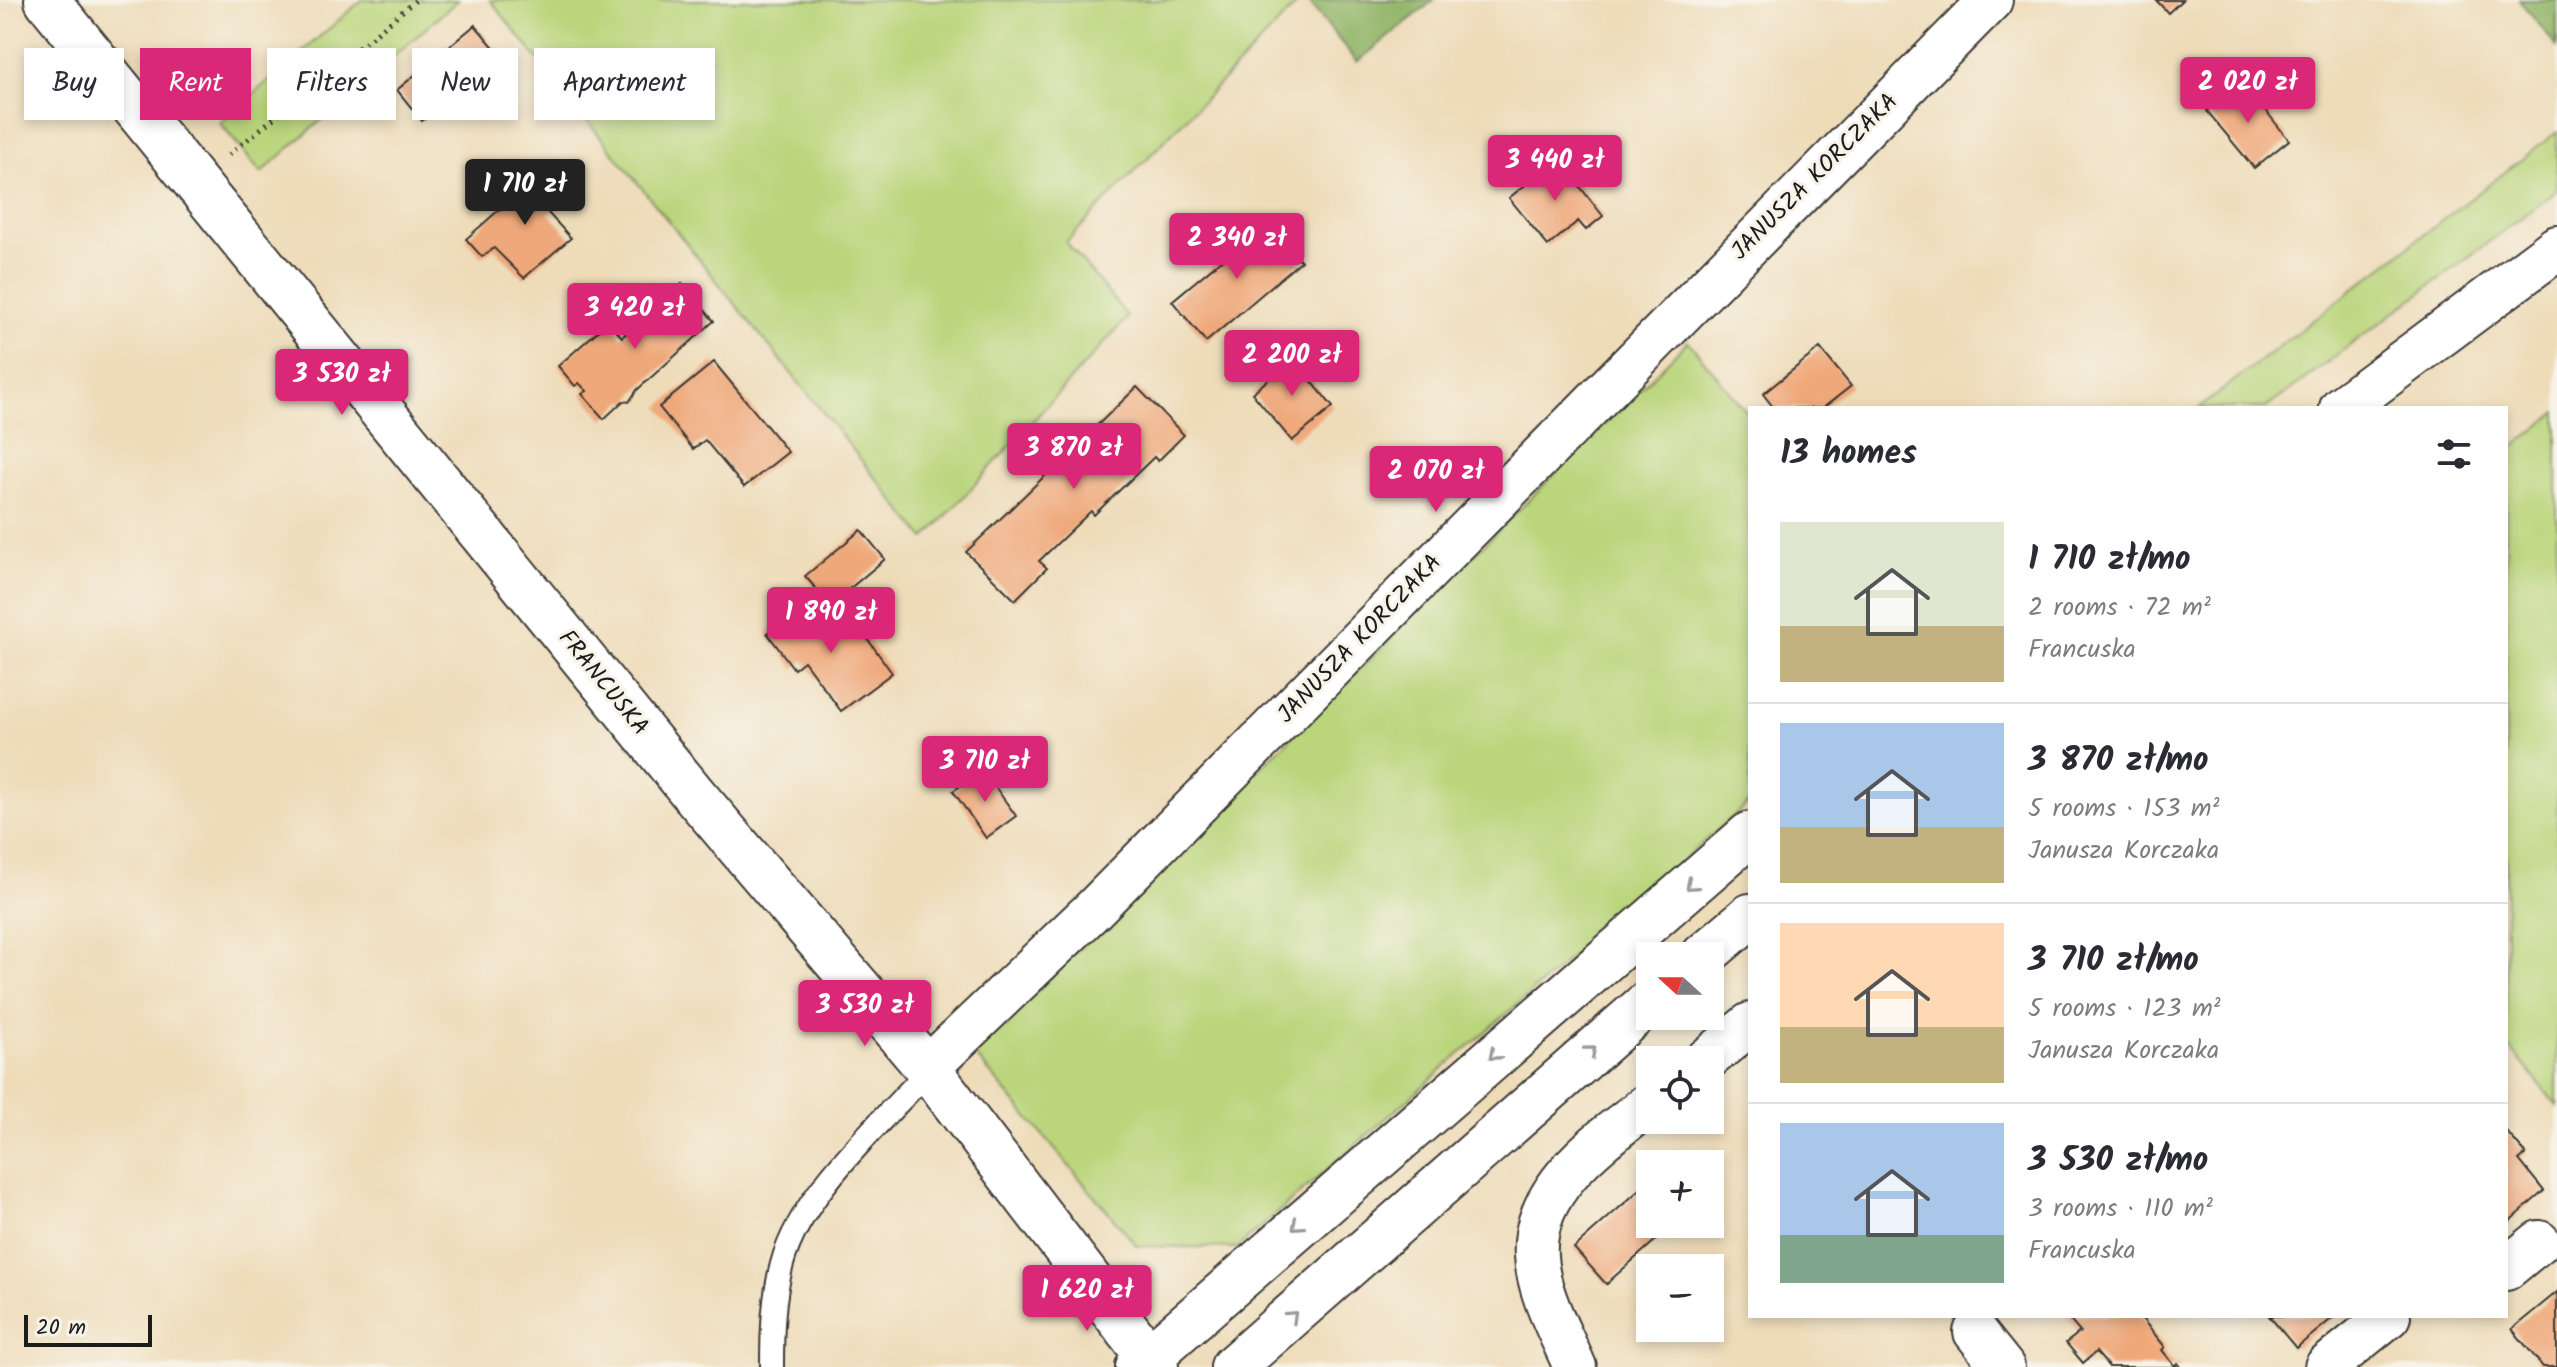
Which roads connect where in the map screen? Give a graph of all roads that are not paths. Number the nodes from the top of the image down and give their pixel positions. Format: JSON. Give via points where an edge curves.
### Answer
{"nodes":[{"id":1,"x":47,"y":0,"type":"edge"},
{"id":2,"x":1991,"y":0,"type":"edge"},
{"id":3,"x":2557,"y":248,"type":"edge"},
{"id":4,"x":2345,"y":406,"type":"edge"},
{"id":5,"x":1748,"y":836,"type":"edge"},
{"id":6,"x":1748,"y":918,"type":"edge"},
{"id":7,"x":1719,"y":942,"type":"edge"},
{"id":8,"x":1636,"y":1013,"type":"edge"},
{"id":9,"x":1748,"y":1026,"type":"edge"},
{"id":10,"x":1723,"y":1046,"type":"edge"},
{"id":11,"x":929,"y":1070,"type":"junction"},
{"id":12,"x":1636,"y":1114,"type":"edge"},
{"id":13,"x":2539,"y":1242,"type":"dead end"},
{"id":14,"x":2508,"y":1267,"type":"edge"},
{"id":15,"x":2387,"y":1318,"type":"edge"},
{"id":16,"x":1975,"y":1332,"type":"dead end"},
{"id":17,"x":1147,"y":1364,"type":"edge"},
{"id":18,"x":772,"y":1367,"type":"edge"},
{"id":19,"x":1233,"y":1367,"type":"edge"},
{"id":20,"x":1575,"y":1367,"type":"edge"},
{"id":21,"x":2003,"y":1367,"type":"edge"},
{"id":22,"x":2326,"y":1367,"type":"edge"}],
"edges":[{"from":1,"to":11,"type":"main road","name":"FRANCUSKA","via":[[691,791]]},
{"from":2,"to":11,"type":"street","name":"JANUSZA KORCZAKA"},
{"from":3,"to":4,"type":"main road"},
{"from":5,"to":17,"type":"main road","one_way":true},
{"from":6,"to":7,"type":"main road"},
{"from":19,"to":8,"type":"main road","one_way":true},
{"from":9,"to":10,"type":"street"},
{"from":11,"to":17,"type":"main road","name":"FRANCUSKA","via":[[1083,1268]]},
{"from":11,"to":18,"type":"lane","via":[[820,1192],[797,1229],[782,1262],[772,1320]]},
{"from":12,"to":20,"type":"street","via":[[1583,1155],[1558,1184],[1542,1221],[1535,1254],[1544,1292]]},
{"from":13,"to":14,"type":"street"},
{"from":15,"to":22,"type":"street"},
{"from":16,"to":21,"type":"street"}]}
